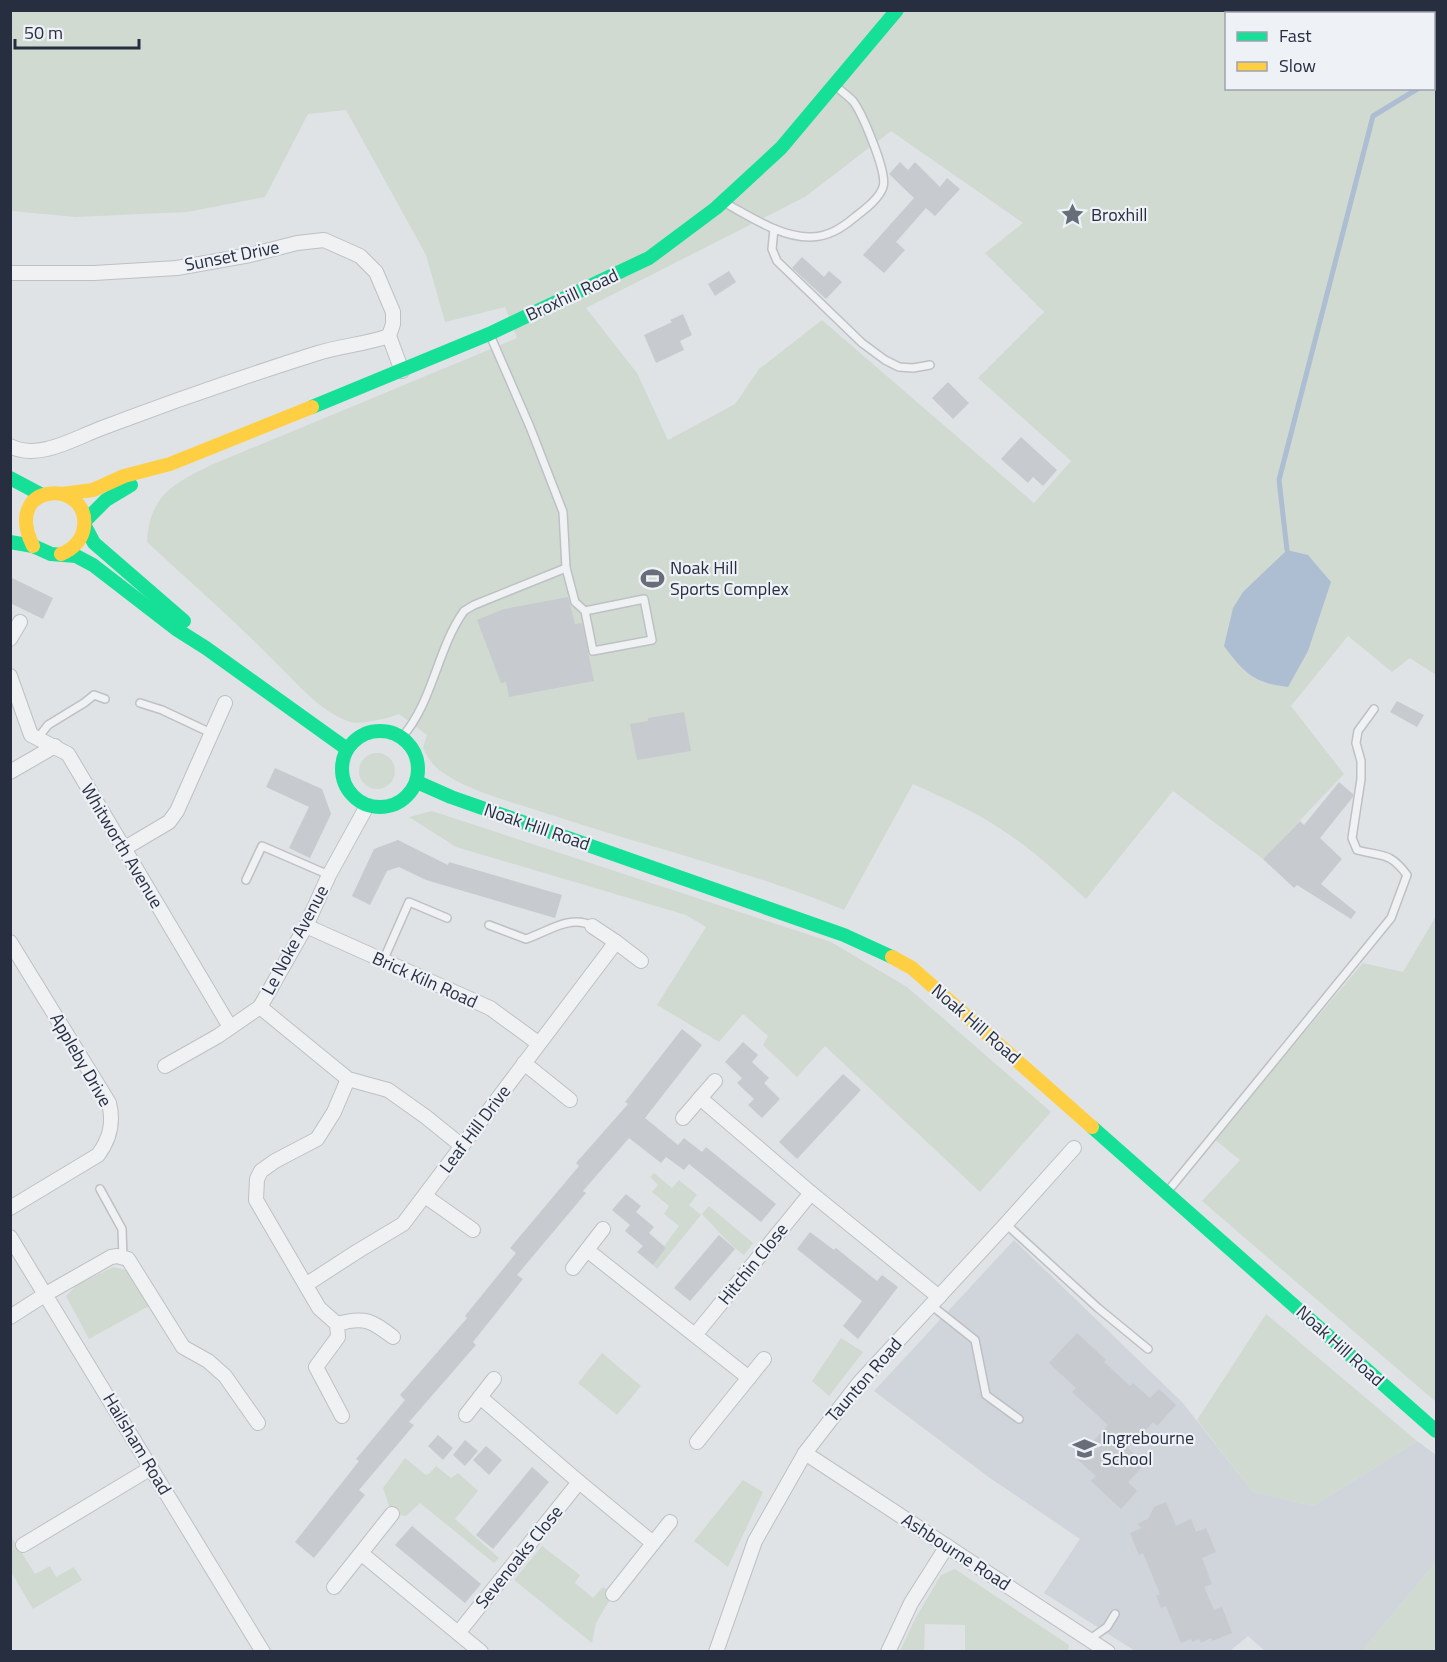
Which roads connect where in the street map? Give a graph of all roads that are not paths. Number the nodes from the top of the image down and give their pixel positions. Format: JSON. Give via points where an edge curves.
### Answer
{"nodes":[{"id":1,"x":897,"y":10,"type":"edge"},
{"id":2,"x":834,"y":84,"type":"junction"},
{"id":3,"x":723,"y":202,"type":"junction"},
{"id":4,"x":774,"y":229,"type":"junction"},
{"id":5,"x":10,"y":273,"type":"edge"},
{"id":6,"x":489,"y":334,"type":"junction"},
{"id":7,"x":389,"y":336,"type":"junction"},
{"id":8,"x":930,"y":365,"type":"dead end"},
{"id":9,"x":402,"y":371,"type":"junction"},
{"id":10,"x":10,"y":446,"type":"edge"},
{"id":11,"x":170,"y":464,"type":"junction"},
{"id":12,"x":10,"y":478,"type":"edge"},
{"id":13,"x":62,"y":494,"type":"junction"},
{"id":14,"x":42,"y":495,"type":"junction"},
{"id":15,"x":20,"y":515,"type":"edge"},
{"id":16,"x":85,"y":524,"type":"junction"},
{"id":17,"x":10,"y":542,"type":"edge"},
{"id":18,"x":33,"y":546,"type":"junction"},
{"id":19,"x":61,"y":554,"type":"junction"},
{"id":20,"x":566,"y":568,"type":"junction"},
{"id":21,"x":585,"y":611,"type":"junction"},
{"id":22,"x":20,"y":622,"type":"dead end"},
{"id":23,"x":10,"y":639,"type":"edge"},
{"id":24,"x":206,"y":648,"type":"junction"},
{"id":25,"x":10,"y":676,"type":"edge"},
{"id":26,"x":105,"y":699,"type":"dead end"},
{"id":27,"x":141,"y":702,"type":"dead end"},
{"id":28,"x":225,"y":703,"type":"dead end"},
{"id":29,"x":1374,"y":709,"type":"dead end"},
{"id":30,"x":211,"y":733,"type":"junction"},
{"id":31,"x":402,"y":737,"type":"junction"},
{"id":32,"x":37,"y":739,"type":"junction"},
{"id":33,"x":55,"y":746,"type":"junction"},
{"id":34,"x":347,"y":749,"type":"junction"},
{"id":35,"x":10,"y":772,"type":"edge"},
{"id":36,"x":417,"y":782,"type":"junction"},
{"id":37,"x":367,"y":806,"type":"junction"},
{"id":38,"x":125,"y":848,"type":"junction"},
{"id":39,"x":329,"y":875,"type":"junction"},
{"id":40,"x":246,"y":880,"type":"dead end"},
{"id":41,"x":447,"y":918,"type":"dead end"},
{"id":42,"x":489,"y":925,"type":"dead end"},
{"id":43,"x":306,"y":926,"type":"junction"},
{"id":44,"x":592,"y":926,"type":"joint"},
{"id":45,"x":10,"y":942,"type":"edge"},
{"id":46,"x":616,"y":942,"type":"junction"},
{"id":47,"x":383,"y":961,"type":"junction"},
{"id":48,"x":641,"y":961,"type":"dead end"},
{"id":49,"x":260,"y":1007,"type":"junction"},
{"id":50,"x":230,"y":1027,"type":"junction"},
{"id":51,"x":538,"y":1043,"type":"junction"},
{"id":52,"x":524,"y":1063,"type":"junction"},
{"id":53,"x":165,"y":1066,"type":"dead end"},
{"id":54,"x":348,"y":1079,"type":"junction"},
{"id":55,"x":715,"y":1081,"type":"dead end"},
{"id":56,"x":700,"y":1098,"type":"junction"},
{"id":57,"x":570,"y":1100,"type":"dead end"},
{"id":58,"x":683,"y":1118,"type":"dead end"},
{"id":59,"x":462,"y":1146,"type":"junction"},
{"id":60,"x":1074,"y":1148,"type":"dead end"},
{"id":61,"x":100,"y":1190,"type":"dead end"},
{"id":62,"x":1166,"y":1192,"type":"junction"},
{"id":63,"x":811,"y":1193,"type":"junction"},
{"id":64,"x":425,"y":1196,"type":"junction"},
{"id":65,"x":10,"y":1208,"type":"edge"},
{"id":66,"x":1006,"y":1224,"type":"junction"},
{"id":67,"x":603,"y":1229,"type":"dead end"},
{"id":68,"x":473,"y":1230,"type":"dead end"},
{"id":69,"x":10,"y":1237,"type":"edge"},
{"id":70,"x":587,"y":1250,"type":"junction"},
{"id":71,"x":123,"y":1257,"type":"junction"},
{"id":72,"x":573,"y":1268,"type":"dead end"},
{"id":73,"x":307,"y":1284,"type":"junction"},
{"id":74,"x":46,"y":1294,"type":"junction"},
{"id":75,"x":935,"y":1301,"type":"junction"},
{"id":76,"x":10,"y":1317,"type":"edge"},
{"id":77,"x":337,"y":1324,"type":"junction"},
{"id":78,"x":695,"y":1335,"type":"junction"},
{"id":79,"x":393,"y":1337,"type":"dead end"},
{"id":80,"x":1148,"y":1349,"type":"dead end"},
{"id":81,"x":764,"y":1359,"type":"dead end"},
{"id":82,"x":749,"y":1378,"type":"junction"},
{"id":83,"x":494,"y":1379,"type":"dead end"},
{"id":84,"x":480,"y":1398,"type":"junction"},
{"id":85,"x":466,"y":1415,"type":"dead end"},
{"id":86,"x":342,"y":1416,"type":"dead end"},
{"id":87,"x":1019,"y":1419,"type":"dead end"},
{"id":88,"x":258,"y":1423,"type":"dead end"},
{"id":89,"x":1437,"y":1431,"type":"edge"},
{"id":90,"x":698,"y":1442,"type":"dead end"},
{"id":91,"x":805,"y":1453,"type":"junction"},
{"id":92,"x":151,"y":1468,"type":"junction"},
{"id":93,"x":579,"y":1482,"type":"junction"},
{"id":94,"x":392,"y":1514,"type":"dead end"},
{"id":95,"x":670,"y":1522,"type":"dead end"},
{"id":96,"x":653,"y":1543,"type":"junction"},
{"id":97,"x":23,"y":1545,"type":"dead end"},
{"id":98,"x":947,"y":1546,"type":"junction"},
{"id":99,"x":362,"y":1554,"type":"junction"},
{"id":100,"x":334,"y":1587,"type":"dead end"},
{"id":101,"x":613,"y":1594,"type":"dead end"},
{"id":102,"x":1115,"y":1614,"type":"dead end"},
{"id":103,"x":459,"y":1632,"type":"junction"},
{"id":104,"x":1090,"y":1639,"type":"junction"},
{"id":105,"x":263,"y":1652,"type":"edge"},
{"id":106,"x":481,"y":1652,"type":"edge"},
{"id":107,"x":716,"y":1652,"type":"edge"},
{"id":108,"x":888,"y":1652,"type":"edge"},
{"id":109,"x":1083,"y":1652,"type":"edge"},
{"id":110,"x":1108,"y":1652,"type":"edge"}],
"edges":[{"from":1,"to":2,"type":"street","name":"Broxhill Road"},
{"from":2,"to":3,"type":"street","name":"Broxhill Road","via":[[781,148]]},
{"from":2,"to":4,"type":"lane","via":[[853,101],[863,117],[883,167],[883,188],[862,212],[827,235],[808,237]]},
{"from":3,"to":4,"type":"lane"},
{"from":3,"to":6,"type":"street","name":"Broxhill Road","via":[[649,258]]},
{"from":4,"to":8,"type":"lane","via":[[772,249],[777,261],[861,343],[899,367]]},
{"from":5,"to":7,"type":"street","name":"Sunset Drive","via":[[177,268],[324,240],[360,256],[376,272],[393,312]]},
{"from":6,"to":9,"type":"street","name":"Broxhill Road"},
{"from":6,"to":20,"type":"lane","via":[[563,512]]},
{"from":7,"to":9,"type":"street","name":"Sunset Drive"},
{"from":7,"to":10,"type":"street","via":[[321,352],[60,445],[32,452]]},
{"from":9,"to":11,"type":"street","name":"Broxhill Road"},
{"from":11,"to":13,"type":"street","name":"Broxhill Road","via":[[93,490]]},
{"from":11,"to":16,"type":"street","name":"Broxhill Road","via":[[114,494],[100,504]]},
{"from":12,"to":14,"type":"street"},
{"from":13,"to":14,"type":"street"},
{"from":13,"to":16,"type":"street","via":[[80,506]]},
{"from":14,"to":15,"type":"street"},
{"from":15,"to":18,"type":"street"},
{"from":16,"to":19,"type":"street","via":[[77,544]]},
{"from":16,"to":24,"type":"street","via":[[94,543],[182,619]]},
{"from":17,"to":18,"type":"street"},
{"from":18,"to":19,"type":"street"},
{"from":19,"to":24,"type":"street","via":[[93,565]]},
{"from":20,"to":21,"type":"lane","via":[[575,602]]},
{"from":20,"to":31,"type":"lane","via":[[464,611],[419,714]]},
{"from":21,"to":21,"type":"lane","via":[[644,600],[652,640],[593,651]]},
{"from":22,"to":23,"type":"street"},
{"from":24,"to":34,"type":"street"},
{"from":25,"to":32,"type":"street","via":[[31,735]]},
{"from":26,"to":32,"type":"lane","via":[[94,695],[48,725]]},
{"from":27,"to":30,"type":"lane"},
{"from":28,"to":30,"type":"street"},
{"from":29,"to":62,"type":"lane","via":[[1358,731],[1361,779],[1352,838],[1357,850],[1396,860],[1407,875],[1391,918]]},
{"from":30,"to":38,"type":"street","via":[[169,822]]},
{"from":31,"to":34,"type":"street","via":[[383,730],[365,733]]},
{"from":31,"to":36,"type":"street","via":[[418,760]]},
{"from":32,"to":33,"type":"street","name":"Whitworth Avenue"},
{"from":33,"to":35,"type":"street"},
{"from":33,"to":38,"type":"street","name":"Whitworth Avenue","via":[[68,754]]},
{"from":34,"to":37,"type":"street","via":[[342,768],[345,786]]},
{"from":36,"to":37,"type":"street","via":[[402,801],[389,807]]},
{"from":36,"to":62,"type":"street","name":"Noak Hill Road","via":[[844,935],[912,968]]},
{"from":37,"to":39,"type":"street","name":"Le Noke Avenue"},
{"from":38,"to":50,"type":"street","name":"Whitworth Avenue"},
{"from":39,"to":40,"type":"lane","via":[[262,846]]},
{"from":39,"to":43,"type":"street","name":"Le Noke Avenue"},
{"from":41,"to":47,"type":"lane","via":[[409,902]]},
{"from":42,"to":44,"type":"lane","via":[[526,939],[574,921]]},
{"from":43,"to":47,"type":"street","name":"Brick Kiln Road"},
{"from":43,"to":49,"type":"street","name":"Le Noke Avenue"},
{"from":44,"to":46,"type":"street"},
{"from":45,"to":65,"type":"street","name":"Appleby Drive","via":[[109,1103],[112,1116],[106,1144],[98,1155]]},
{"from":46,"to":48,"type":"street"},
{"from":46,"to":51,"type":"street","name":"Leaf Hill Drive"},
{"from":47,"to":51,"type":"street","name":"Brick Kiln Road","via":[[490,1008]]},
{"from":49,"to":50,"type":"street","name":"Le Noke Avenue"},
{"from":49,"to":54,"type":"street"},
{"from":50,"to":53,"type":"street","name":"Le Noke Avenue"},
{"from":51,"to":52,"type":"street","name":"Leaf Hill Drive"},
{"from":52,"to":57,"type":"street"},
{"from":52,"to":59,"type":"street","name":"Leaf Hill Drive"},
{"from":54,"to":59,"type":"street","via":[[388,1090]]},
{"from":54,"to":73,"type":"street","via":[[317,1139],[275,1161],[257,1179],[256,1200]]},
{"from":55,"to":56,"type":"street"},
{"from":56,"to":58,"type":"street"},
{"from":56,"to":63,"type":"street"},
{"from":59,"to":64,"type":"street","name":"Leaf Hill Drive"},
{"from":60,"to":66,"type":"street","name":"Taunton Road"},
{"from":61,"to":71,"type":"lane","via":[[122,1229]]},
{"from":62,"to":89,"type":"street","name":"Noak Hill Road"},
{"from":63,"to":75,"type":"street"},
{"from":63,"to":78,"type":"street","name":"Hitchin Close"},
{"from":64,"to":68,"type":"street"},
{"from":64,"to":73,"type":"street","name":"Leaf Hill Drive","via":[[404,1224]]},
{"from":66,"to":75,"type":"street","name":"Taunton Road"},
{"from":66,"to":80,"type":"lane"},
{"from":67,"to":70,"type":"street"},
{"from":69,"to":74,"type":"street","name":"Hailsham Road"},
{"from":70,"to":72,"type":"street"},
{"from":70,"to":78,"type":"street"},
{"from":71,"to":74,"type":"street","via":[[111,1257]]},
{"from":71,"to":88,"type":"street","via":[[133,1264],[183,1347],[225,1376]]},
{"from":73,"to":77,"type":"street","via":[[319,1308]]},
{"from":74,"to":76,"type":"street"},
{"from":74,"to":92,"type":"street","name":"Hailsham Road"},
{"from":75,"to":87,"type":"lane","via":[[975,1340],[986,1395]]},
{"from":75,"to":91,"type":"street","name":"Taunton Road","via":[[859,1383]]},
{"from":77,"to":79,"type":"street","via":[[352,1320],[373,1322]]},
{"from":77,"to":86,"type":"street","via":[[338,1337],[316,1367]]},
{"from":78,"to":82,"type":"street"},
{"from":81,"to":82,"type":"street"},
{"from":82,"to":90,"type":"street"},
{"from":83,"to":84,"type":"street"},
{"from":84,"to":85,"type":"street"},
{"from":84,"to":93,"type":"street"},
{"from":91,"to":98,"type":"street","name":"Ashbourne Road"},
{"from":91,"to":107,"type":"street","name":"Taunton Road","via":[[755,1541]]},
{"from":92,"to":97,"type":"street"},
{"from":92,"to":105,"type":"street","name":"Hailsham Road"},
{"from":93,"to":96,"type":"street"},
{"from":93,"to":103,"type":"street","name":"Sevenoaks Close"},
{"from":94,"to":99,"type":"street"},
{"from":95,"to":96,"type":"street"},
{"from":96,"to":101,"type":"street"},
{"from":98,"to":104,"type":"street","name":"Ashbourne Road"},
{"from":98,"to":108,"type":"street","via":[[911,1603]]},
{"from":99,"to":100,"type":"street"},
{"from":99,"to":103,"type":"street"},
{"from":102,"to":104,"type":"lane","via":[[1107,1627]]},
{"from":103,"to":106,"type":"street"},
{"from":104,"to":109,"type":"street"},
{"from":104,"to":110,"type":"street","name":"Ashbourne Road"}]}
